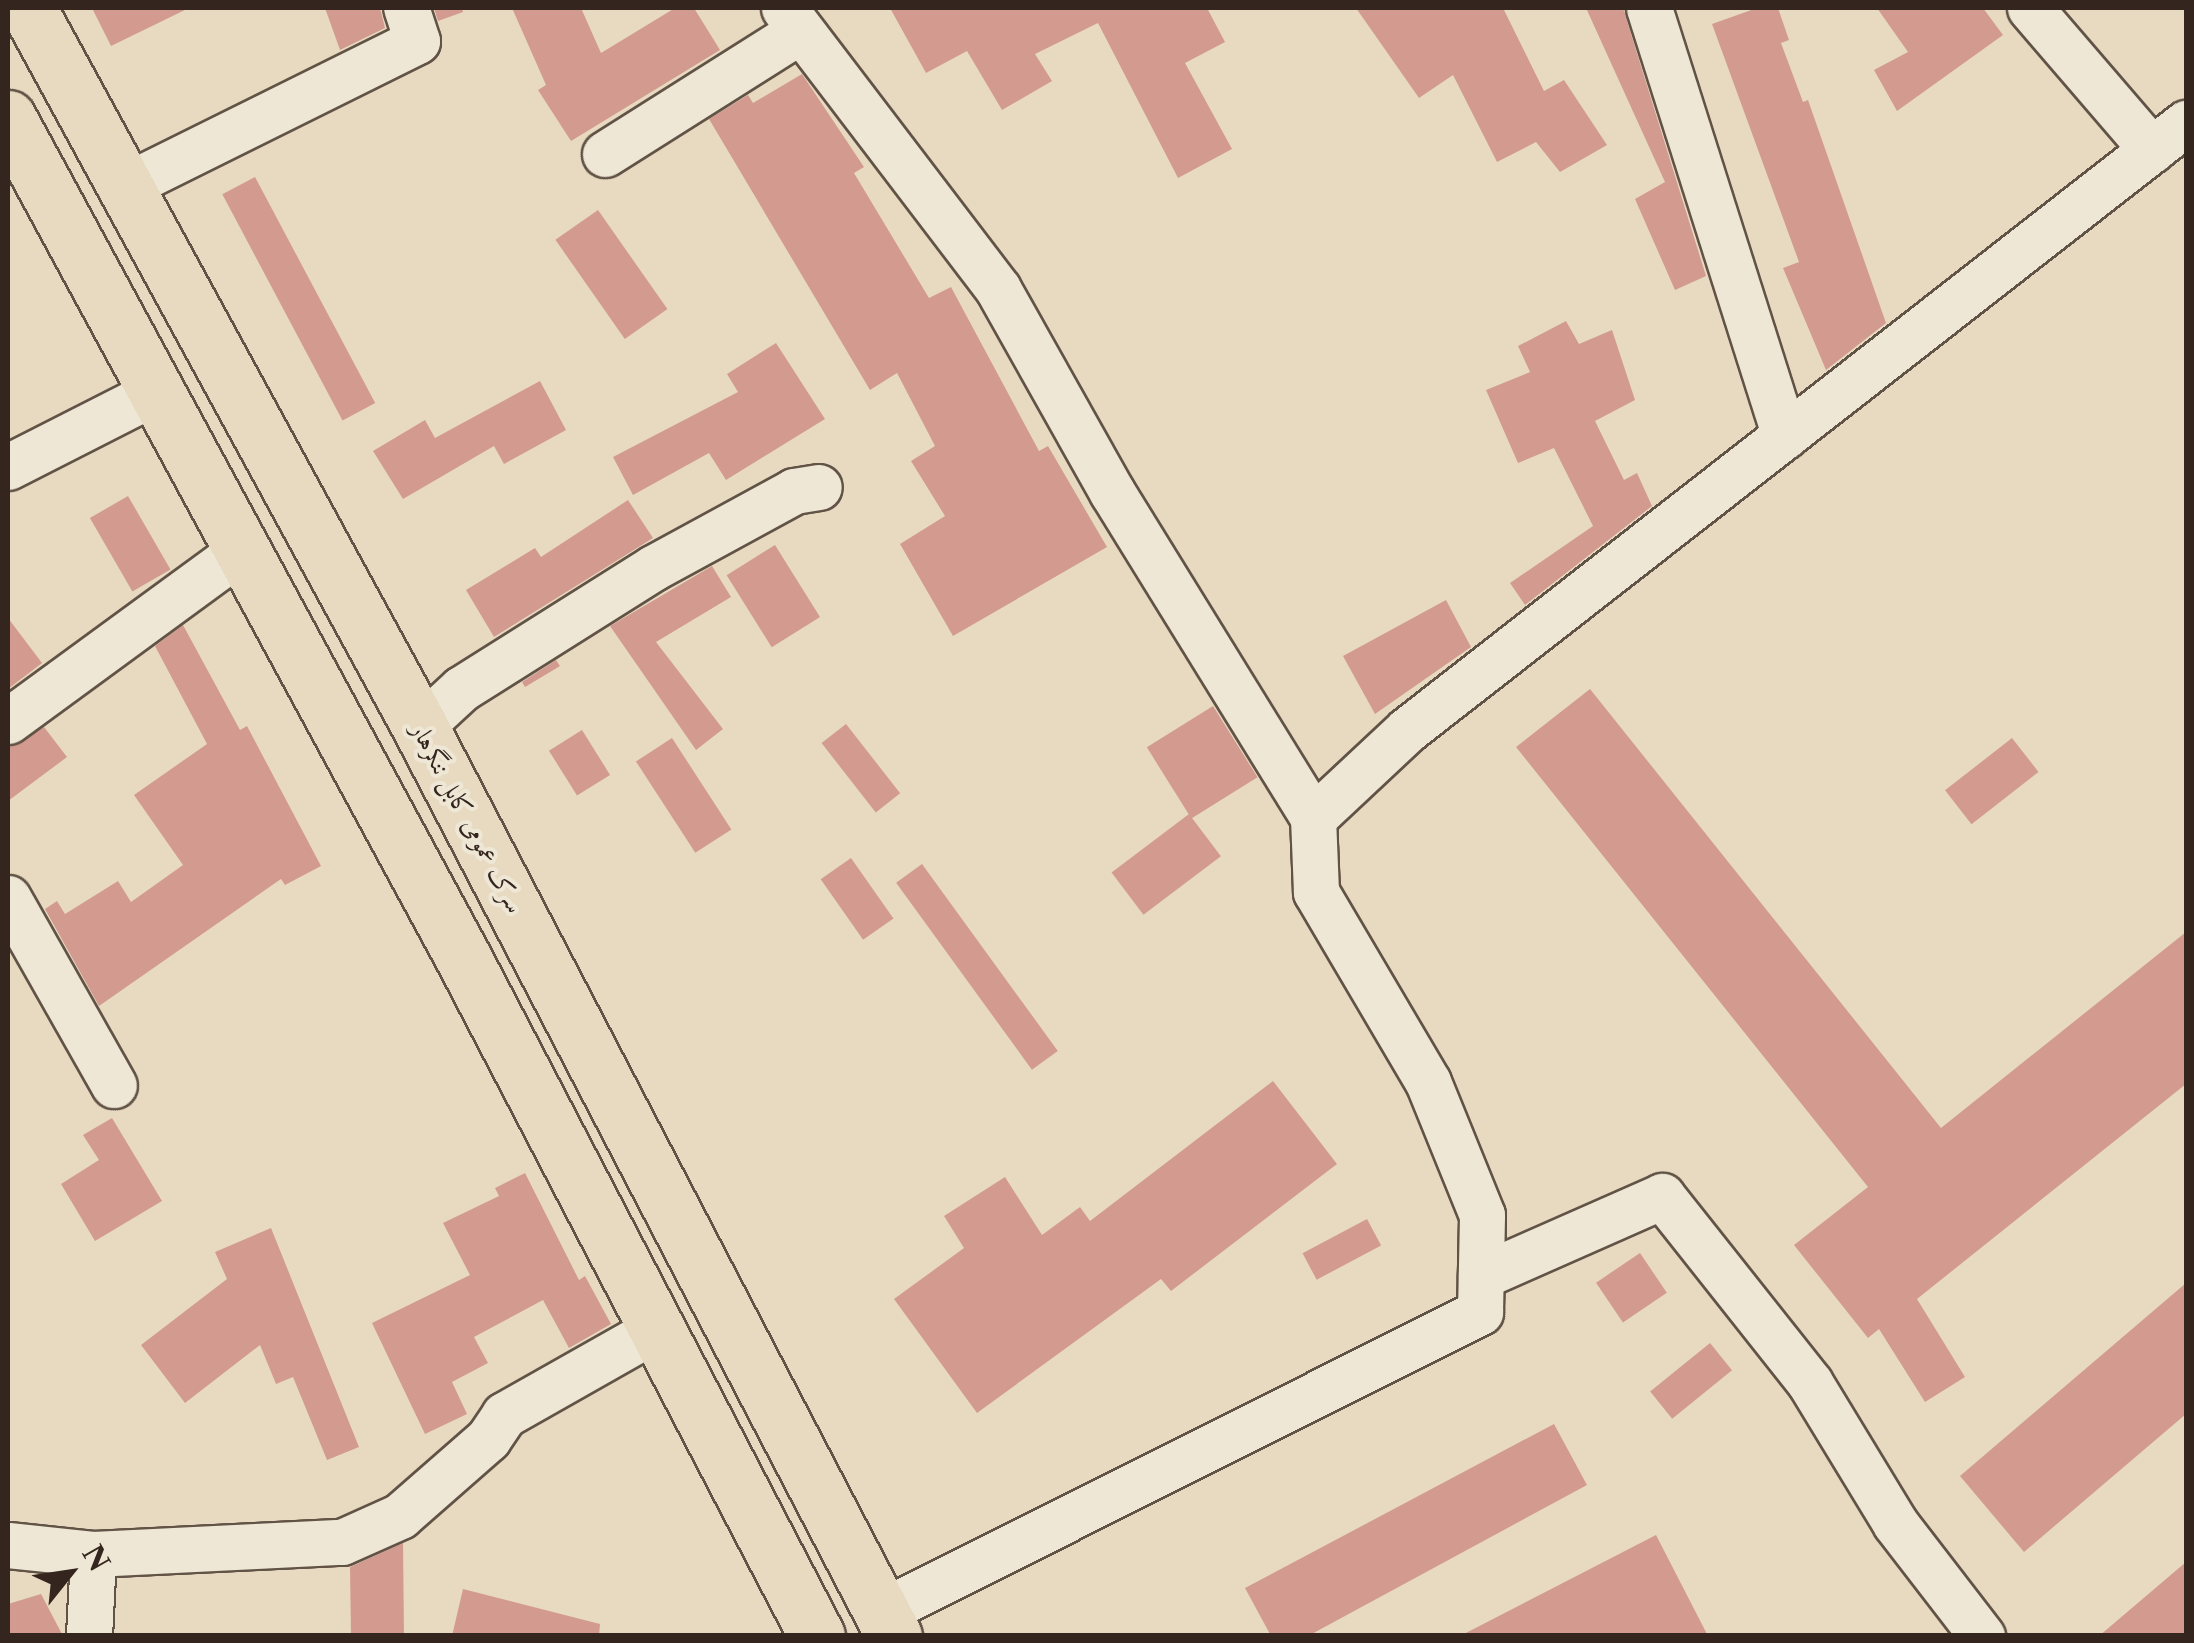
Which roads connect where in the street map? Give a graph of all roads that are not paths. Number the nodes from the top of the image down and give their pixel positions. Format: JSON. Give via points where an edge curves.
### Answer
{"nodes":[{"id":1,"x":28,"y":8,"type":"edge"},
{"id":2,"x":406,"y":8,"type":"edge"},
{"id":3,"x":1648,"y":8,"type":"edge"},
{"id":4,"x":2030,"y":8,"type":"edge"},
{"id":5,"x":791,"y":20,"type":"edge"},
{"id":6,"x":8,"y":118,"type":"edge"},
{"id":7,"x":2169,"y":137,"type":"edge"},
{"id":8,"x":605,"y":154,"type":"dead end"},
{"id":9,"x":125,"y":186,"type":"junction"},
{"id":10,"x":157,"y":392,"type":"junction"},
{"id":11,"x":1785,"y":436,"type":"junction"},
{"id":12,"x":8,"y":467,"type":"edge"},
{"id":13,"x":819,"y":487,"type":"dead end"},
{"id":14,"x":244,"y":548,"type":"junction"},
{"id":15,"x":8,"y":720,"type":"edge"},
{"id":16,"x":420,"y":727,"type":"junction"},
{"id":17,"x":1313,"y":818,"type":"junction"},
{"id":18,"x":8,"y":898,"type":"edge"},
{"id":19,"x":114,"y":1084,"type":"dead end"},
{"id":20,"x":1481,"y":1276,"type":"junction"},
{"id":21,"x":656,"y":1329,"type":"junction"},
{"id":22,"x":8,"y":1545,"type":"edge"},
{"id":23,"x":93,"y":1554,"type":"junction"},
{"id":24,"x":888,"y":1624,"type":"edge"},
{"id":25,"x":88,"y":1636,"type":"edge"},
{"id":26,"x":817,"y":1636,"type":"edge"},
{"id":27,"x":1982,"y":1636,"type":"edge"}],
"edges":[{"from":1,"to":9,"type":"highway","name":"سرک عمومی کابل ننگرهار"},
{"from":2,"to":9,"type":"street","via":[[417,41]]},
{"from":3,"to":11,"type":"street"},
{"from":4,"to":7,"type":"street"},
{"from":5,"to":8,"type":"street"},
{"from":5,"to":17,"type":"street","via":[[998,289],[1112,492]]},
{"from":6,"to":10,"type":"highway"},
{"from":7,"to":11,"type":"street"},
{"from":9,"to":16,"type":"highway","name":"سرک عمومی کابل ننگرهار"},
{"from":10,"to":12,"type":"street"},
{"from":10,"to":14,"type":"highway"},
{"from":11,"to":17,"type":"street","via":[[1407,730]]},
{"from":13,"to":16,"type":"street","via":[[794,491],[653,568],[461,689]]},
{"from":14,"to":15,"type":"street"},
{"from":14,"to":21,"type":"highway"},
{"from":16,"to":24,"type":"highway","name":"سرک عمومی کابل ننگرهار"},
{"from":17,"to":20,"type":"street","via":[[1316,892],[1428,1082],[1482,1215]]},
{"from":18,"to":19,"type":"street"},
{"from":20,"to":24,"type":"street","via":[[1480,1312]]},
{"from":20,"to":27,"type":"street","via":[[1662,1196],[1810,1383],[1895,1523]]},
{"from":21,"to":23,"type":"street","via":[[504,1415],[488,1439],[400,1516],[342,1542]]},
{"from":21,"to":26,"type":"highway"},
{"from":22,"to":23,"type":"street"},
{"from":23,"to":25,"type":"street"}]}
